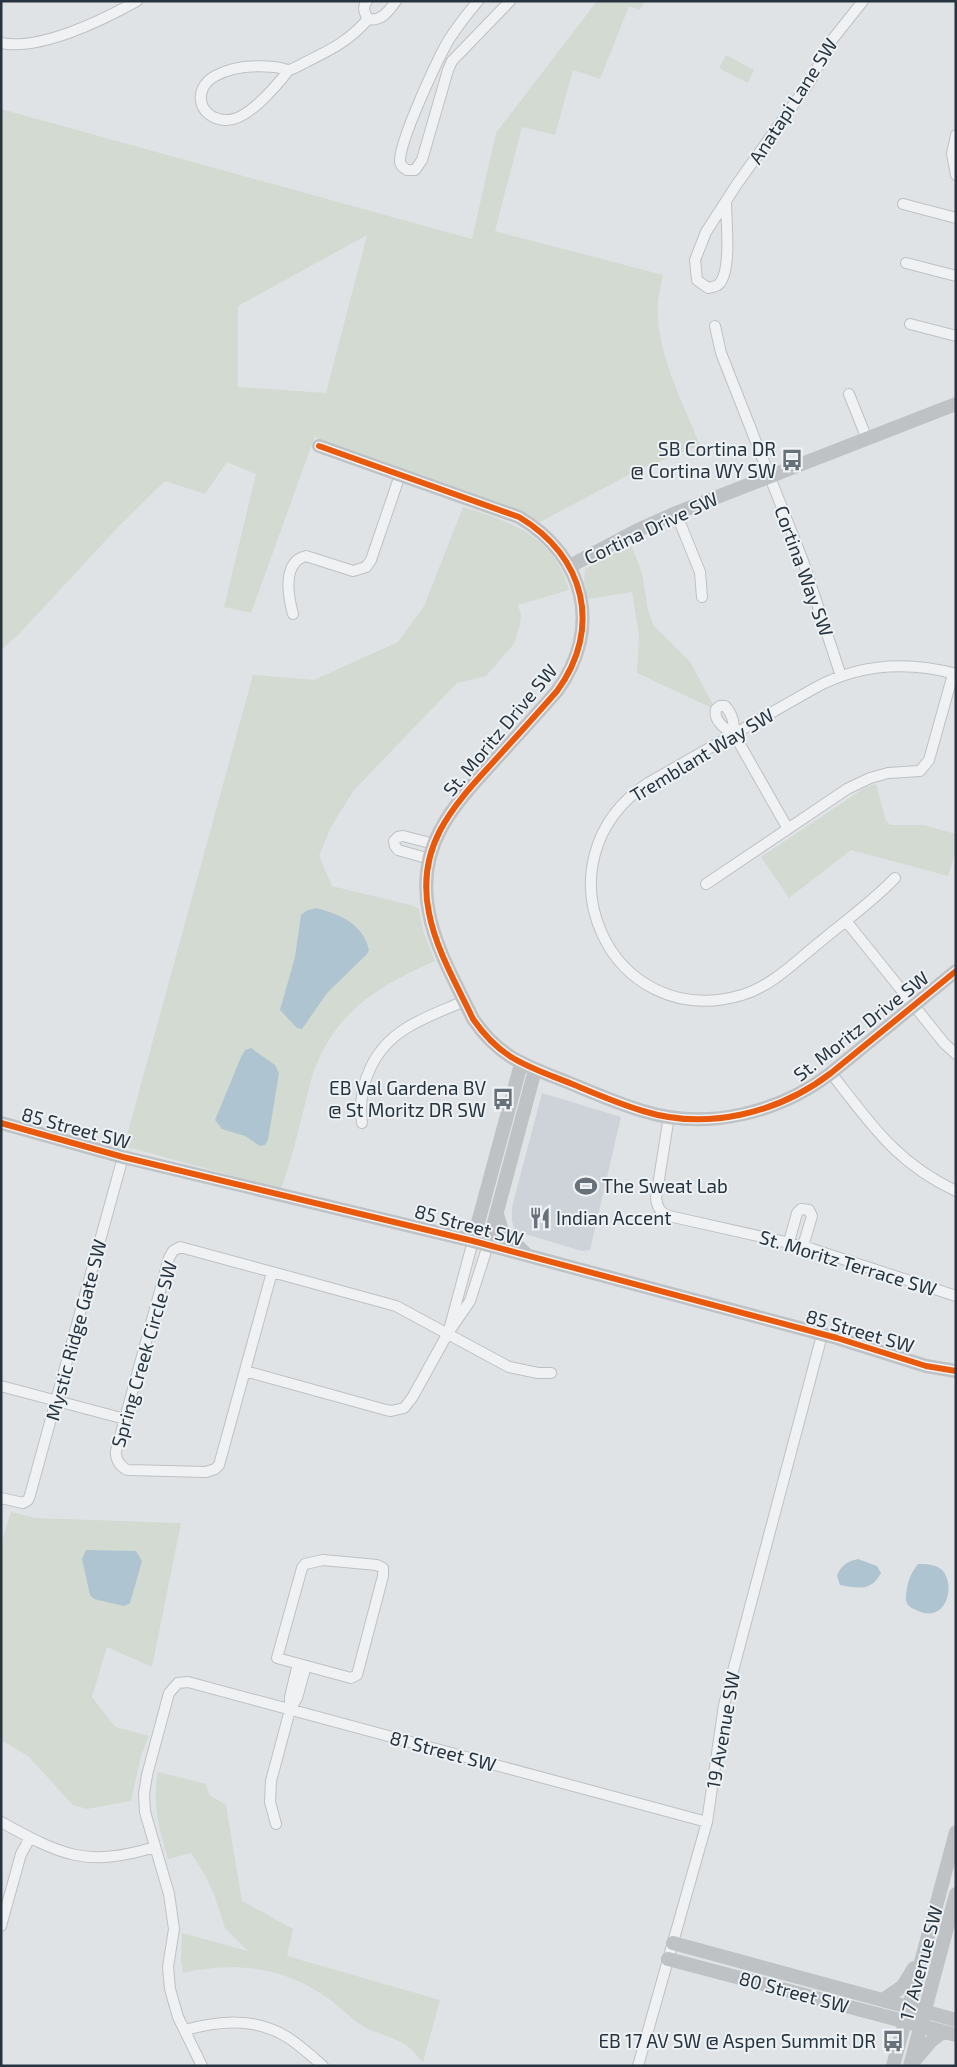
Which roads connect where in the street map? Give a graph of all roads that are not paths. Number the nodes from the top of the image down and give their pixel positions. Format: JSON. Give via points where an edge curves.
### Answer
{"nodes":[{"id":1,"x":137,"y":1,"type":"edge"},
{"id":2,"x":368,"y":1,"type":"edge"},
{"id":3,"x":396,"y":1,"type":"edge"},
{"id":4,"x":478,"y":1,"type":"edge"},
{"id":5,"x":510,"y":1,"type":"edge"},
{"id":6,"x":862,"y":1,"type":"edge"},
{"id":7,"x":368,"y":19,"type":"junction"},
{"id":8,"x":1,"y":43,"type":"edge"},
{"id":9,"x":290,"y":70,"type":"junction"},
{"id":10,"x":956,"y":135,"type":"edge"},
{"id":11,"x":956,"y":175,"type":"edge"},
{"id":12,"x":726,"y":202,"type":"junction"},
{"id":13,"x":903,"y":204,"type":"dead end"},
{"id":14,"x":956,"y":218,"type":"edge"},
{"id":15,"x":906,"y":263,"type":"dead end"},
{"id":16,"x":956,"y":276,"type":"edge"},
{"id":17,"x":910,"y":324,"type":"dead end"},
{"id":18,"x":715,"y":326,"type":"dead end"},
{"id":19,"x":956,"y":336,"type":"edge"},
{"id":20,"x":849,"y":394,"type":"dead end"},
{"id":21,"x":956,"y":404,"type":"edge"},
{"id":22,"x":866,"y":439,"type":"junction"},
{"id":23,"x":319,"y":446,"type":"dead end"},
{"id":24,"x":400,"y":475,"type":"junction"},
{"id":25,"x":770,"y":477,"type":"junction"},
{"id":26,"x":676,"y":513,"type":"junction"},
{"id":27,"x":570,"y":566,"type":"junction"},
{"id":28,"x":702,"y":597,"type":"dead end"},
{"id":29,"x":293,"y":614,"type":"dead end"},
{"id":30,"x":954,"y":674,"type":"edge"},
{"id":31,"x":841,"y":676,"type":"junction"},
{"id":32,"x":734,"y":734,"type":"junction"},
{"id":33,"x":788,"y":829,"type":"junction"},
{"id":34,"x":434,"y":844,"type":"junction"},
{"id":35,"x":430,"y":859,"type":"junction"},
{"id":36,"x":895,"y":878,"type":"dead end"},
{"id":37,"x":706,"y":884,"type":"dead end"},
{"id":38,"x":846,"y":920,"type":"junction"},
{"id":39,"x":956,"y":971,"type":"edge"},
{"id":40,"x":464,"y":1001,"type":"junction"},
{"id":41,"x":914,"y":1005,"type":"junction"},
{"id":42,"x":956,"y":1054,"type":"edge"},
{"id":43,"x":521,"y":1064,"type":"junction"},
{"id":44,"x":535,"y":1070,"type":"junction"},
{"id":45,"x":831,"y":1073,"type":"junction"},
{"id":46,"x":669,"y":1116,"type":"junction"},
{"id":47,"x":1,"y":1123,"type":"edge"},
{"id":48,"x":362,"y":1123,"type":"dead end"},
{"id":49,"x":123,"y":1157,"type":"junction"},
{"id":50,"x":956,"y":1191,"type":"edge"},
{"id":51,"x":497,"y":1212,"type":"junction"},
{"id":52,"x":473,"y":1241,"type":"junction"},
{"id":53,"x":789,"y":1242,"type":"junction"},
{"id":54,"x":488,"y":1245,"type":"junction"},
{"id":55,"x":803,"y":1246,"type":"junction"},
{"id":56,"x":528,"y":1256,"type":"junction"},
{"id":57,"x":272,"y":1272,"type":"junction"},
{"id":58,"x":956,"y":1296,"type":"edge"},
{"id":59,"x":448,"y":1333,"type":"junction"},
{"id":60,"x":822,"y":1335,"type":"junction"},
{"id":61,"x":926,"y":1366,"type":"junction"},
{"id":62,"x":956,"y":1371,"type":"edge"},
{"id":63,"x":245,"y":1372,"type":"junction"},
{"id":64,"x":551,"y":1374,"type":"dead end"},
{"id":65,"x":956,"y":1378,"type":"edge"},
{"id":66,"x":1,"y":1386,"type":"edge"},
{"id":67,"x":56,"y":1401,"type":"junction"},
{"id":68,"x":125,"y":1419,"type":"junction"},
{"id":69,"x":1,"y":1498,"type":"edge"},
{"id":70,"x":302,"y":1665,"type":"junction"},
{"id":71,"x":290,"y":1710,"type":"junction"},
{"id":72,"x":1,"y":1822,"type":"edge"},
{"id":73,"x":707,"y":1822,"type":"junction"},
{"id":74,"x":276,"y":1824,"type":"dead end"},
{"id":75,"x":956,"y":1832,"type":"edge"},
{"id":76,"x":30,"y":1838,"type":"junction"},
{"id":77,"x":154,"y":1847,"type":"junction"},
{"id":78,"x":941,"y":1886,"type":"junction"},
{"id":79,"x":956,"y":1890,"type":"edge"},
{"id":80,"x":956,"y":1894,"type":"edge"},
{"id":81,"x":1,"y":1926,"type":"edge"},
{"id":82,"x":673,"y":1943,"type":"junction"},
{"id":83,"x":922,"y":1954,"type":"junction"},
{"id":84,"x":668,"y":1959,"type":"junction"},
{"id":85,"x":765,"y":1968,"type":"junction"},
{"id":86,"x":762,"y":1984,"type":"junction"},
{"id":87,"x":883,"y":2000,"type":"junction"},
{"id":88,"x":909,"y":2007,"type":"junction"},
{"id":89,"x":924,"y":2011,"type":"junction"},
{"id":90,"x":956,"y":2020,"type":"edge"},
{"id":91,"x":905,"y":2022,"type":"junction"},
{"id":92,"x":920,"y":2026,"type":"junction"},
{"id":93,"x":185,"y":2030,"type":"junction"},
{"id":94,"x":950,"y":2033,"type":"edge"},
{"id":95,"x":202,"y":2066,"type":"edge"},
{"id":96,"x":323,"y":2066,"type":"edge"},
{"id":97,"x":638,"y":2066,"type":"edge"},
{"id":98,"x":893,"y":2066,"type":"edge"},
{"id":99,"x":910,"y":2066,"type":"edge"}],
"edges":[{"from":1,"to":8,"type":"street","via":[[80,29],[41,40]]},
{"from":2,"to":7,"type":"street","via":[[364,8]]},
{"from":3,"to":7,"type":"street","via":[[380,19]]},
{"from":4,"to":5,"type":"street","via":[[439,58],[407,133],[400,162],[406,170],[415,170],[422,160],[452,61]]},
{"from":6,"to":12,"type":"street","name":"Anatapi Lane SW","via":[[832,40],[809,83]]},
{"from":7,"to":9,"type":"street","via":[[345,42]]},
{"from":9,"to":9,"type":"street","via":[[260,66],[229,69],[206,82],[201,93],[204,110],[217,119],[229,120],[240,116],[258,103]]},
{"from":10,"to":11,"type":"street","via":[[952,154]]},
{"from":12,"to":12,"type":"street","name":"Anatapi Lane SW","via":[[706,232],[695,260],[697,280],[708,288],[716,286],[724,273]]},
{"from":13,"to":14,"type":"street"},
{"from":15,"to":16,"type":"street"},
{"from":17,"to":19,"type":"street"},
{"from":18,"to":25,"type":"street","name":"Cortina Way SW","via":[[721,353]]},
{"from":20,"to":22,"type":"street"},
{"from":21,"to":22,"type":"street","name":"Cortina Drive SW"},
{"from":22,"to":25,"type":"street","name":"Cortina Drive SW"},
{"from":23,"to":24,"type":"street","name":"St. Moritz Drive SW"},
{"from":24,"to":27,"type":"street","name":"St. Moritz Drive SW","via":[[519,517],[549,538]]},
{"from":24,"to":29,"type":"street","via":[[366,567],[353,571],[306,556],[295,561],[289,587]]},
{"from":25,"to":26,"type":"street","name":"Cortina Drive SW"},
{"from":25,"to":31,"type":"street","name":"Cortina Way SW","via":[[803,561]]},
{"from":26,"to":27,"type":"street","name":"Cortina Drive SW"},
{"from":26,"to":28,"type":"street","via":[[700,572]]},
{"from":27,"to":34,"type":"street","name":"St. Moritz Drive SW","via":[[581,598],[583,618],[580,644],[570,672],[557,691],[457,803],[444,820]]},
{"from":30,"to":31,"type":"street","name":"Tremblant Way SW","via":[[901,666],[860,670]]},
{"from":30,"to":33,"type":"street","via":[[929,760],[923,768],[888,773],[858,783]]},
{"from":31,"to":32,"type":"street","name":"Tremblant Way SW"},
{"from":32,"to":33,"type":"street"},
{"from":32,"to":38,"type":"street","name":"Tremblant Way SW","via":[[636,791],[606,825],[594,853],[590,884],[596,919],[604,939],[624,965],[650,985],[679,997],[712,1000],[742,995],[776,978]]},
{"from":33,"to":37,"type":"street"},
{"from":34,"to":35,"type":"street","name":"St. Moritz Drive SW"},
{"from":34,"to":35,"type":"street","via":[[403,836],[394,841],[398,850]]},
{"from":35,"to":40,"type":"street","name":"St. Moritz Drive SW","via":[[426,883],[433,930]]},
{"from":36,"to":38,"type":"street","name":"Tremblant Way SW"},
{"from":38,"to":41,"type":"street"},
{"from":39,"to":41,"type":"street","name":"St. Moritz Drive SW"},
{"from":40,"to":43,"type":"street","name":"St. Moritz Drive SW","via":[[481,1030],[502,1052]]},
{"from":40,"to":48,"type":"street","via":[[404,1029],[380,1054],[362,1086]]},
{"from":41,"to":42,"type":"street"},
{"from":41,"to":45,"type":"street","name":"St. Moritz Drive SW"},
{"from":43,"to":44,"type":"street","name":"St. Moritz Drive SW"},
{"from":43,"to":52,"type":"street"},
{"from":44,"to":46,"type":"street","name":"St. Moritz Drive SW","via":[[644,1112]]},
{"from":44,"to":51,"type":"street"},
{"from":45,"to":46,"type":"street","name":"St. Moritz Drive SW","via":[[796,1095],[749,1113],[694,1119]]},
{"from":45,"to":50,"type":"street","via":[[894,1150],[920,1172]]},
{"from":46,"to":53,"type":"street","name":"St. Moritz Terrace SW","via":[[656,1198],[662,1213]]},
{"from":47,"to":49,"type":"street","name":"85 Street SW"},
{"from":49,"to":52,"type":"street","name":"85 Street SW"},
{"from":49,"to":67,"type":"street","name":"Mystic Ridge Gate SW"},
{"from":51,"to":54,"type":"street"},
{"from":51,"to":56,"type":"street","via":[[502,1231]]},
{"from":52,"to":54,"type":"street","name":"85 Street SW"},
{"from":52,"to":59,"type":"street"},
{"from":53,"to":55,"type":"street","name":"St. Moritz Terrace SW"},
{"from":53,"to":55,"type":"street","via":[[797,1213],[801,1209],[809,1210],[812,1216]]},
{"from":54,"to":56,"type":"street","name":"85 Street SW"},
{"from":54,"to":59,"type":"street","via":[[470,1301]]},
{"from":55,"to":58,"type":"street","name":"St. Moritz Terrace SW"},
{"from":56,"to":60,"type":"street","name":"85 Street SW"},
{"from":57,"to":59,"type":"street","name":"Spring Creek Circle SW","via":[[396,1306]]},
{"from":57,"to":63,"type":"street","name":"Spring Creek Circle SW"},
{"from":57,"to":68,"type":"street","name":"Spring Creek Circle SW","via":[[187,1247],[173,1251],[168,1258]]},
{"from":59,"to":63,"type":"street","via":[[412,1398],[398,1410],[386,1410]]},
{"from":59,"to":64,"type":"street","name":"Spring Creek Circle SW","via":[[510,1367]]},
{"from":60,"to":61,"type":"street","name":"85 Street SW"},
{"from":60,"to":73,"type":"street","name":"19 Avenue SW","via":[[724,1705]]},
{"from":61,"to":62,"type":"street","name":"85 Street SW"},
{"from":61,"to":65,"type":"street","name":"85 Street SW"},
{"from":63,"to":68,"type":"street","name":"Spring Creek Circle SW","via":[[221,1460],[211,1472],[125,1469],[115,1455]]},
{"from":66,"to":67,"type":"street"},
{"from":67,"to":68,"type":"street"},
{"from":67,"to":69,"type":"street","name":"Mystic Ridge Gate SW","via":[[30,1495],[25,1502],[19,1503]]},
{"from":70,"to":70,"type":"street","via":[[351,1678],[357,1675],[384,1572],[380,1566],[329,1560],[305,1564],[277,1658]]},
{"from":70,"to":71,"type":"street","via":[[297,1698]]},
{"from":71,"to":73,"type":"street","name":"81 Street SW"},
{"from":71,"to":74,"type":"street","via":[[269,1792]]},
{"from":71,"to":77,"type":"street","name":"81 Street SW","via":[[188,1682],[178,1683],[169,1693],[146,1784],[145,1812]]},
{"from":72,"to":76,"type":"street"},
{"from":73,"to":82,"type":"street","name":"19 Avenue SW"},
{"from":75,"to":78,"type":"street","name":"17 Avenue SW"},
{"from":76,"to":77,"type":"street","via":[[58,1851],[91,1858],[120,1856]]},
{"from":76,"to":81,"type":"street","via":[[21,1854]]},
{"from":77,"to":93,"type":"street","via":[[166,1877],[174,1929],[168,1967],[170,1989]]},
{"from":78,"to":79,"type":"street"},
{"from":78,"to":83,"type":"street","name":"17 Avenue SW"},
{"from":80,"to":89,"type":"street","name":"17 Avenue SW"},
{"from":82,"to":84,"type":"street","name":"19 Avenue SW"},
{"from":82,"to":85,"type":"street","name":"80 Street SW"},
{"from":83,"to":87,"type":"street","via":[[903,1986]]},
{"from":83,"to":88,"type":"street","name":"17 Avenue SW"},
{"from":84,"to":86,"type":"street","name":"80 Street SW"},
{"from":84,"to":97,"type":"street","name":"19 Avenue SW"},
{"from":85,"to":86,"type":"street"},
{"from":85,"to":87,"type":"street","name":"80 Street SW"},
{"from":86,"to":91,"type":"street","name":"80 Street SW"},
{"from":87,"to":88,"type":"street","name":"80 Street SW"},
{"from":88,"to":89,"type":"street","name":"80 Street SW"},
{"from":88,"to":91,"type":"street","name":"17 Avenue SW"},
{"from":89,"to":90,"type":"street","name":"80 Street SW"},
{"from":89,"to":92,"type":"street","name":"17 Avenue SW"},
{"from":91,"to":92,"type":"street","name":"80 Street SW"},
{"from":91,"to":98,"type":"street","name":"17 Avenue SW"},
{"from":92,"to":94,"type":"street","name":"80 Street SW"},
{"from":92,"to":99,"type":"street","name":"17 Avenue SW"},
{"from":93,"to":95,"type":"street"},
{"from":93,"to":96,"type":"street","via":[[228,2022],[261,2026],[286,2036]]},
{"from":94,"to":99,"type":"street","via":[[923,2049]]}]}
